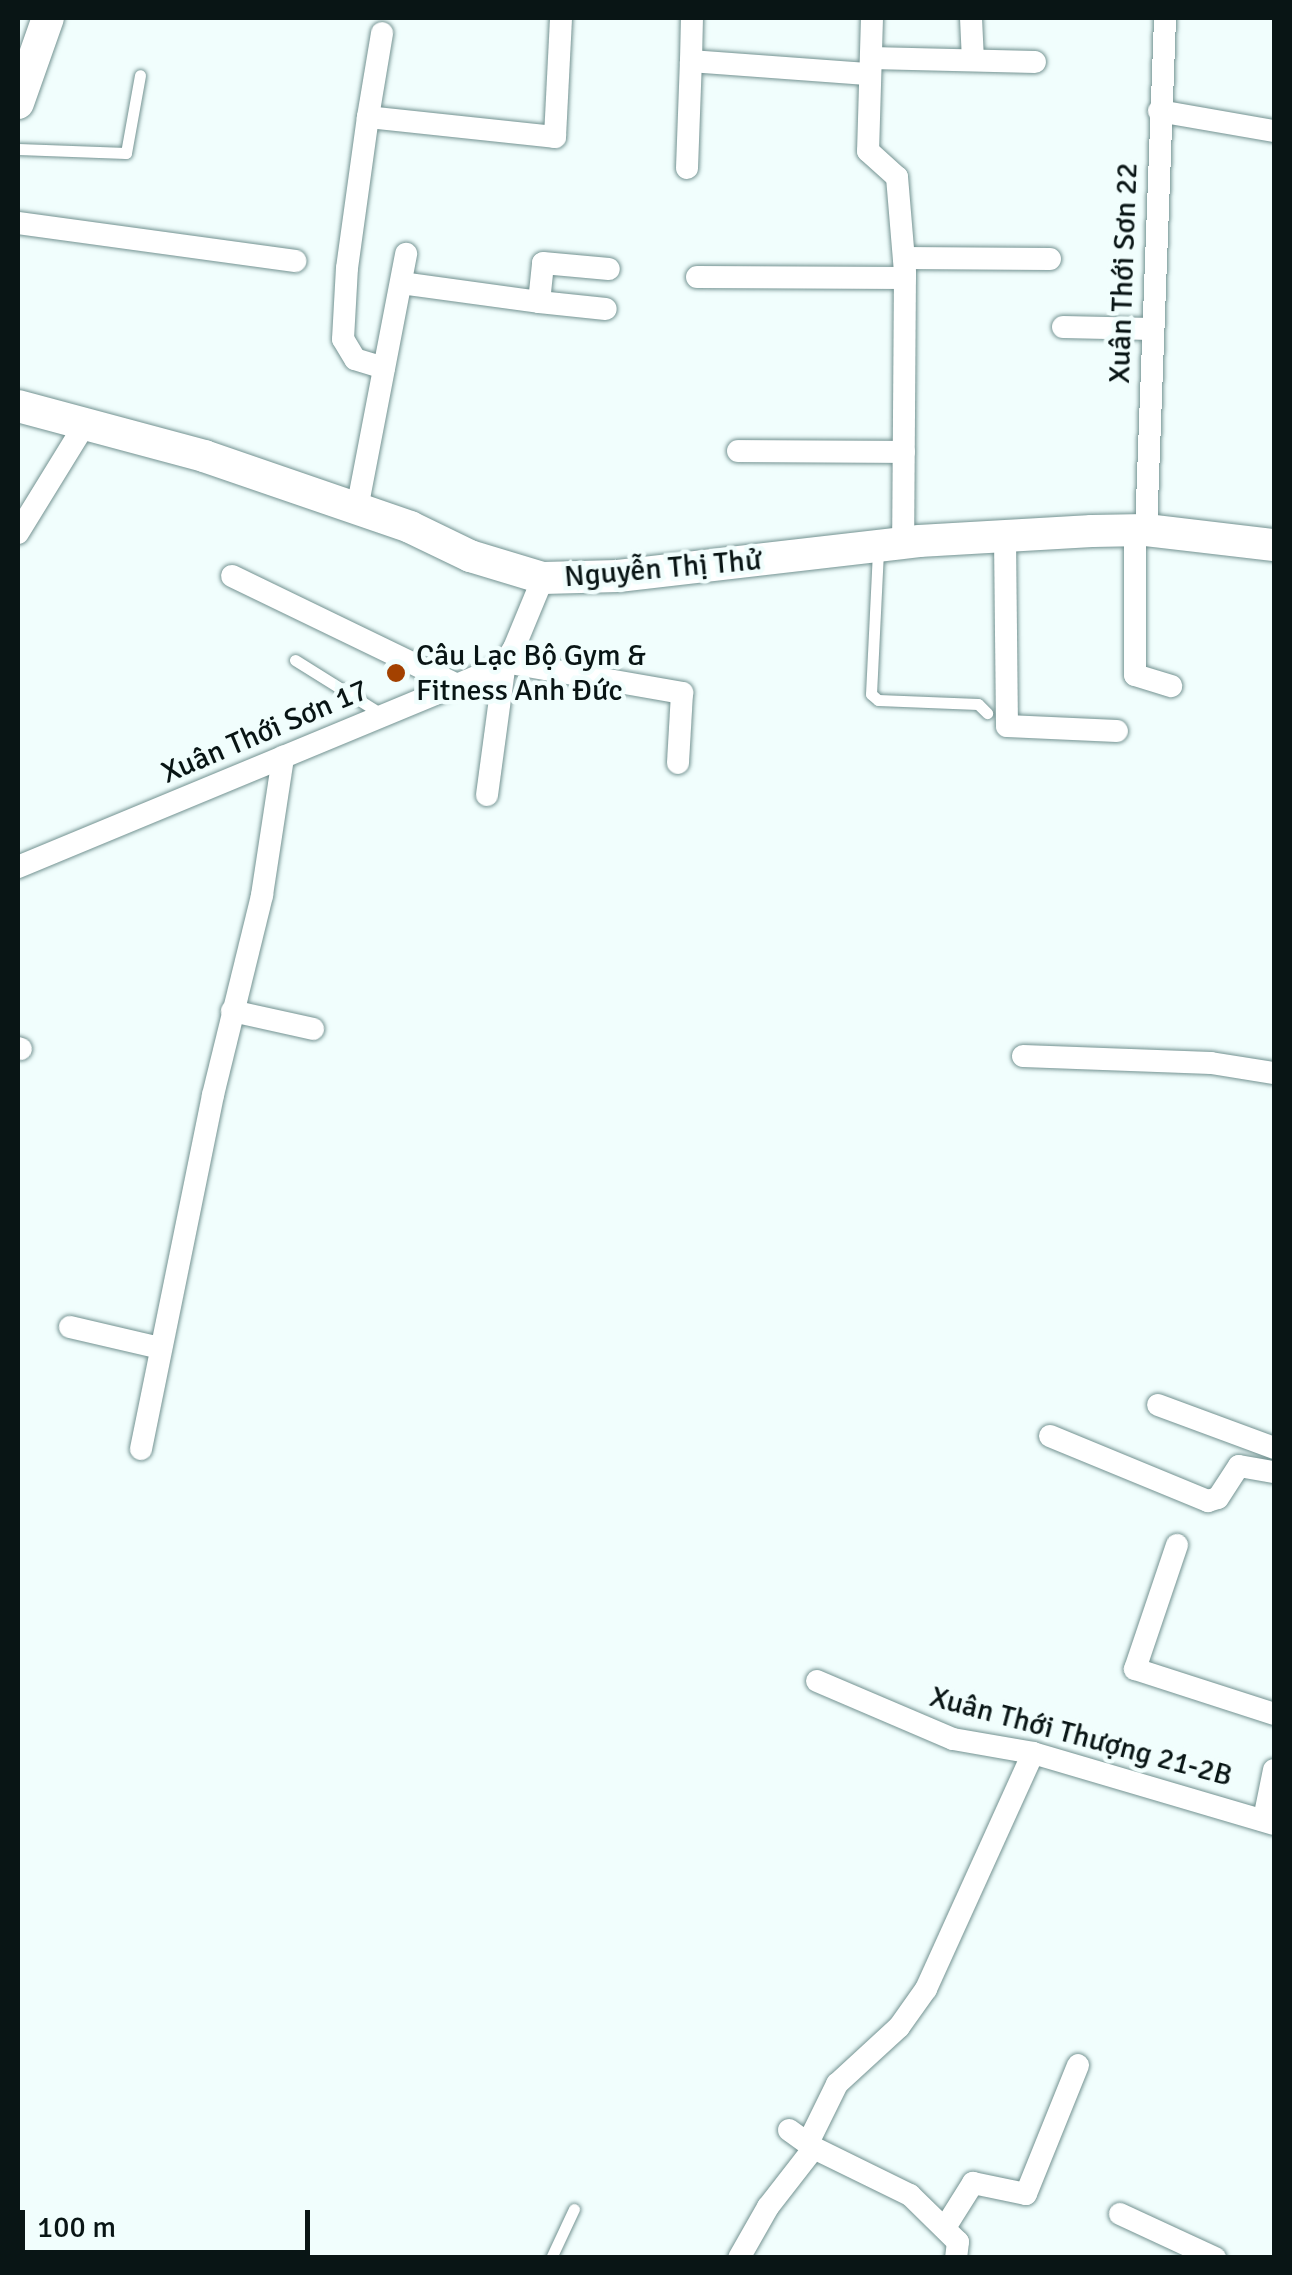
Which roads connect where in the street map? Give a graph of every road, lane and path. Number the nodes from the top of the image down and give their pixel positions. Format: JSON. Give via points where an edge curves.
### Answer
{"nodes":[{"id":1,"x":48,"y":18,"type":"edge"},
{"id":2,"x":561,"y":18,"type":"edge"},
{"id":3,"x":692,"y":18,"type":"edge"},
{"id":4,"x":872,"y":18,"type":"edge"},
{"id":5,"x":971,"y":18,"type":"edge"},
{"id":6,"x":1164,"y":18,"type":"edge"},
{"id":7,"x":382,"y":33,"type":"dead end"},
{"id":8,"x":973,"y":60,"type":"junction"},
{"id":9,"x":691,"y":61,"type":"junction"},
{"id":10,"x":1035,"y":62,"type":"dead end"},
{"id":11,"x":871,"y":66,"type":"junction"},
{"id":12,"x":140,"y":75,"type":"dead end"},
{"id":13,"x":18,"y":102,"type":"edge"},
{"id":14,"x":1159,"y":111,"type":"junction"},
{"id":15,"x":368,"y":118,"type":"junction"},
{"id":16,"x":1274,"y":131,"type":"edge"},
{"id":17,"x":18,"y":149,"type":"edge"},
{"id":18,"x":687,"y":168,"type":"dead end"},
{"id":19,"x":18,"y":223,"type":"edge"},
{"id":20,"x":406,"y":254,"type":"dead end"},
{"id":21,"x":1050,"y":259,"type":"dead end"},
{"id":22,"x":295,"y":261,"type":"dead end"},
{"id":23,"x":609,"y":268,"type":"dead end"},
{"id":24,"x":904,"y":268,"type":"junction"},
{"id":25,"x":697,"y":277,"type":"dead end"},
{"id":26,"x":400,"y":283,"type":"junction"},
{"id":27,"x":539,"y":302,"type":"junction"},
{"id":28,"x":606,"y":309,"type":"dead end"},
{"id":29,"x":1064,"y":328,"type":"dead end"},
{"id":30,"x":1152,"y":329,"type":"junction"},
{"id":31,"x":384,"y":368,"type":"junction"},
{"id":32,"x":18,"y":406,"type":"edge"},
{"id":33,"x":85,"y":424,"type":"junction"},
{"id":34,"x":738,"y":451,"type":"dead end"},
{"id":35,"x":904,"y":452,"type":"junction"},
{"id":36,"x":357,"y":508,"type":"junction"},
{"id":37,"x":1141,"y":530,"type":"junction"},
{"id":38,"x":18,"y":533,"type":"edge"},
{"id":39,"x":1004,"y":536,"type":"junction"},
{"id":40,"x":891,"y":545,"type":"junction"},
{"id":41,"x":1274,"y":546,"type":"edge"},
{"id":42,"x":232,"y":576,"type":"dead end"},
{"id":43,"x":544,"y":578,"type":"junction"},
{"id":44,"x":294,"y":660,"type":"dead end"},
{"id":45,"x":505,"y":662,"type":"junction"},
{"id":46,"x":457,"y":684,"type":"junction"},
{"id":47,"x":1171,"y":686,"type":"dead end"},
{"id":48,"x":987,"y":713,"type":"dead end"},
{"id":49,"x":383,"y":714,"type":"junction"},
{"id":50,"x":1117,"y":731,"type":"dead end"},
{"id":51,"x":283,"y":757,"type":"junction"},
{"id":52,"x":678,"y":763,"type":"dead end"},
{"id":53,"x":486,"y":795,"type":"dead end"},
{"id":54,"x":18,"y":868,"type":"edge"},
{"id":55,"x":232,"y":1011,"type":"junction"},
{"id":56,"x":313,"y":1028,"type":"dead end"},
{"id":57,"x":1023,"y":1056,"type":"dead end"},
{"id":58,"x":1274,"y":1072,"type":"edge"},
{"id":59,"x":70,"y":1328,"type":"dead end"},
{"id":60,"x":160,"y":1348,"type":"junction"},
{"id":61,"x":1158,"y":1405,"type":"dead end"},
{"id":62,"x":1050,"y":1436,"type":"dead end"},
{"id":63,"x":1274,"y":1448,"type":"edge"},
{"id":64,"x":141,"y":1449,"type":"dead end"},
{"id":65,"x":1274,"y":1472,"type":"edge"},
{"id":66,"x":1177,"y":1546,"type":"dead end"},
{"id":67,"x":817,"y":1682,"type":"dead end"},
{"id":68,"x":1274,"y":1714,"type":"edge"},
{"id":69,"x":1033,"y":1754,"type":"junction"},
{"id":70,"x":1274,"y":1770,"type":"edge"},
{"id":71,"x":1269,"y":1822,"type":"edge"},
{"id":72,"x":1078,"y":2065,"type":"dead end"},
{"id":73,"x":804,"y":2141,"type":"junction"},
{"id":74,"x":574,"y":2209,"type":"dead end"},
{"id":75,"x":1120,"y":2214,"type":"dead end"},
{"id":76,"x":946,"y":2226,"type":"junction"},
{"id":77,"x":551,"y":2258,"type":"edge"},
{"id":78,"x":739,"y":2258,"type":"edge"},
{"id":79,"x":956,"y":2258,"type":"edge"},
{"id":80,"x":1215,"y":2258,"type":"edge"}],
"edges":[{"from":1,"to":13,"type":"street"},
{"from":2,"to":15,"type":"street","via":[[555,136]]},
{"from":3,"to":9,"type":"street"},
{"from":4,"to":11,"type":"street"},
{"from":5,"to":8,"type":"street"},
{"from":6,"to":14,"type":"street","name":"Xuân Thới Sơn 22"},
{"from":7,"to":15,"type":"street"},
{"from":8,"to":10,"type":"street"},
{"from":8,"to":11,"type":"street"},
{"from":9,"to":11,"type":"street"},
{"from":9,"to":18,"type":"street"},
{"from":11,"to":24,"type":"street","via":[[868,151],[897,176]]},
{"from":12,"to":17,"type":"lane","via":[[126,153]]},
{"from":14,"to":16,"type":"street"},
{"from":14,"to":30,"type":"street","name":"Xuân Thới Sơn 22"},
{"from":15,"to":31,"type":"street","via":[[343,339],[355,359]]},
{"from":19,"to":22,"type":"street"},
{"from":20,"to":26,"type":"street"},
{"from":21,"to":24,"type":"street"},
{"from":23,"to":27,"type":"street","via":[[543,263]]},
{"from":24,"to":25,"type":"street"},
{"from":24,"to":35,"type":"street"},
{"from":26,"to":27,"type":"street"},
{"from":26,"to":31,"type":"street"},
{"from":27,"to":28,"type":"street"},
{"from":29,"to":30,"type":"street"},
{"from":30,"to":37,"type":"street","name":"Xuân Thới Sơn 22"},
{"from":31,"to":36,"type":"street"},
{"from":32,"to":33,"type":"street","name":"Nguyễn Thị Thử"},
{"from":33,"to":36,"type":"street","name":"Nguyễn Thị Thử"},
{"from":33,"to":38,"type":"street"},
{"from":34,"to":35,"type":"street"},
{"from":35,"to":40,"type":"street"},
{"from":36,"to":43,"type":"street","name":"Nguyễn Thị Thử","via":[[470,556]]},
{"from":37,"to":39,"type":"street","name":"Nguyễn Thị Thử"},
{"from":37,"to":41,"type":"street","name":"Nguyễn Thị Thử"},
{"from":37,"to":47,"type":"street","name":"Xuân Thới Sơn 22","via":[[1135,676]]},
{"from":39,"to":40,"type":"street","name":"Nguyễn Thị Thử"},
{"from":39,"to":50,"type":"street","via":[[1007,726]]},
{"from":40,"to":43,"type":"street","name":"Nguyễn Thị Thử","via":[[618,576]]},
{"from":40,"to":48,"type":"lane","via":[[871,694],[878,700],[978,704]]},
{"from":42,"to":46,"type":"street"},
{"from":43,"to":45,"type":"street"},
{"from":44,"to":49,"type":"lane"},
{"from":45,"to":46,"type":"street","name":"Xuân Thới Sơn 17"},
{"from":45,"to":52,"type":"street","via":[[682,693]]},
{"from":45,"to":53,"type":"street"},
{"from":46,"to":49,"type":"street","name":"Xuân Thới Sơn 17"},
{"from":49,"to":51,"type":"street","name":"Xuân Thới Sơn 17"},
{"from":51,"to":54,"type":"street","name":"Xuân Thới Sơn 17"},
{"from":51,"to":55,"type":"street","via":[[262,895]]},
{"from":55,"to":56,"type":"street"},
{"from":55,"to":60,"type":"street"},
{"from":57,"to":58,"type":"street","via":[[1211,1062]]},
{"from":59,"to":60,"type":"street"},
{"from":60,"to":64,"type":"street"},
{"from":61,"to":63,"type":"street"},
{"from":62,"to":65,"type":"street","via":[[1208,1501],[1218,1498],[1239,1466]]},
{"from":66,"to":68,"type":"street","via":[[1135,1668]]},
{"from":67,"to":69,"type":"street","name":"Xuân Thới Thượng 21-2B","via":[[953,1740]]},
{"from":69,"to":71,"type":"street","name":"Xuân Thới Thượng 21-2B"},
{"from":69,"to":73,"type":"street","via":[[926,1989],[899,2026],[837,2084]]},
{"from":70,"to":71,"type":"street"},
{"from":72,"to":76,"type":"street","via":[[1026,2194],[974,2183]]},
{"from":73,"to":76,"type":"street","via":[[910,2196]]},
{"from":73,"to":78,"type":"street"},
{"from":74,"to":77,"type":"lane"},
{"from":75,"to":80,"type":"street"},
{"from":76,"to":79,"type":"street","via":[[958,2242]]}]}
